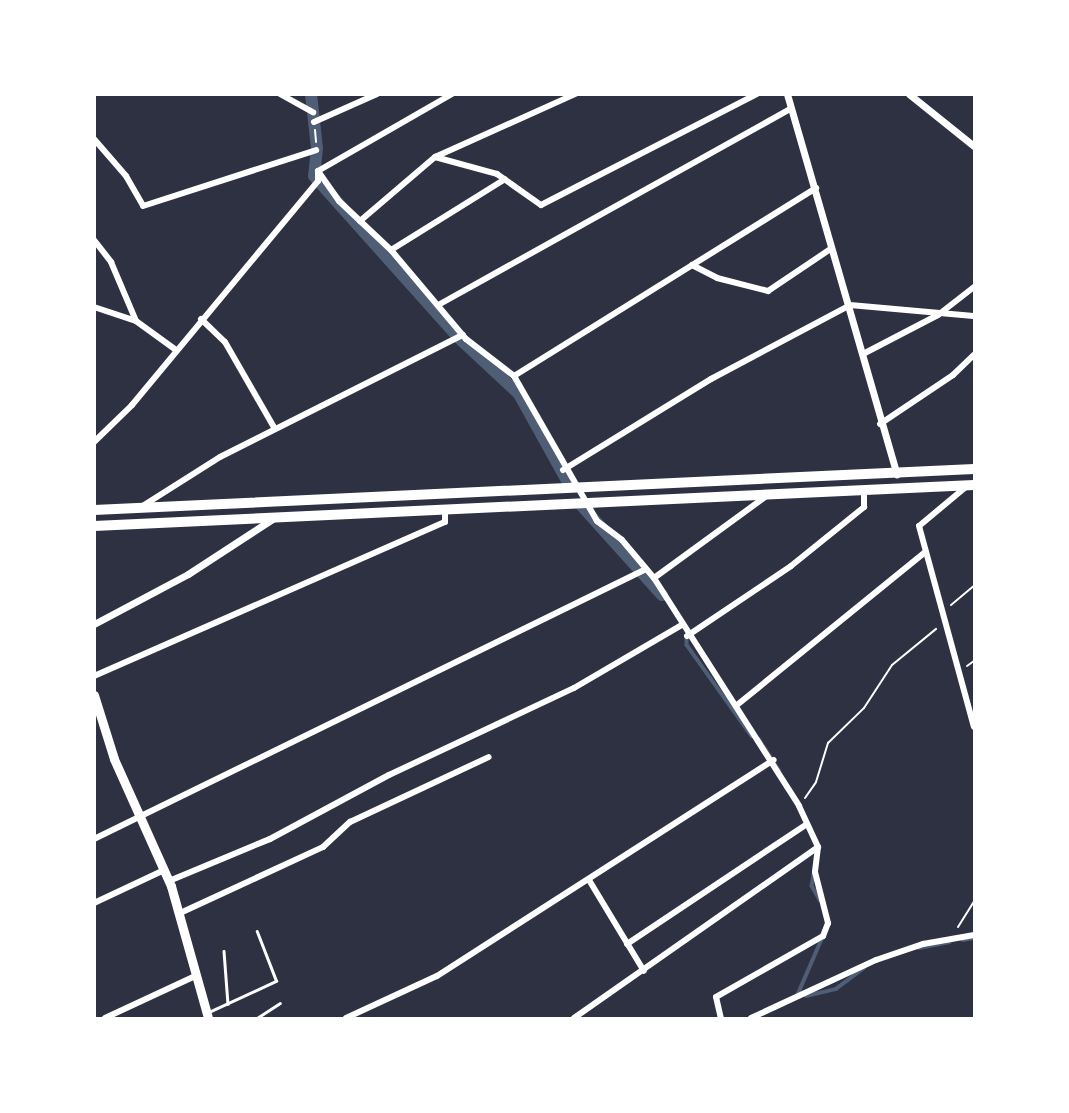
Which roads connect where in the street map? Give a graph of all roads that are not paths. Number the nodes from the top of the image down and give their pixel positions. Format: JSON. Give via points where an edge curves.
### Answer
{"nodes":[{"id":1,"x":280,"y":94,"type":"edge"},
{"id":2,"x":377,"y":94,"type":"edge"},
{"id":3,"x":452,"y":94,"type":"edge"},
{"id":4,"x":575,"y":94,"type":"edge"},
{"id":5,"x":757,"y":94,"type":"edge"},
{"id":6,"x":787,"y":94,"type":"edge"},
{"id":7,"x":909,"y":94,"type":"edge"},
{"id":8,"x":791,"y":109,"type":"junction"},
{"id":9,"x":313,"y":112,"type":"dead end"},
{"id":10,"x":314,"y":122,"type":"road end"},
{"id":11,"x":94,"y":139,"type":"edge"},
{"id":12,"x":975,"y":146,"type":"edge"},
{"id":13,"x":316,"y":150,"type":"road end"},
{"id":14,"x":435,"y":157,"type":"junction"},
{"id":15,"x":318,"y":171,"type":"junction"},
{"id":16,"x":505,"y":179,"type":"junction"},
{"id":17,"x":816,"y":188,"type":"junction"},
{"id":18,"x":360,"y":220,"type":"junction"},
{"id":19,"x":94,"y":240,"type":"edge"},
{"id":20,"x":832,"y":248,"type":"junction"},
{"id":21,"x":391,"y":250,"type":"junction"},
{"id":22,"x":692,"y":265,"type":"junction"},
{"id":23,"x":975,"y":287,"type":"edge"},
{"id":24,"x":440,"y":304,"type":"junction"},
{"id":25,"x":850,"y":305,"type":"junction"},
{"id":26,"x":94,"y":307,"type":"edge"},
{"id":27,"x":942,"y":312,"type":"junction"},
{"id":28,"x":975,"y":316,"type":"edge"},
{"id":29,"x":201,"y":319,"type":"junction"},
{"id":30,"x":136,"y":321,"type":"junction"},
{"id":31,"x":463,"y":335,"type":"junction"},
{"id":32,"x":176,"y":350,"type":"junction"},
{"id":33,"x":863,"y":354,"type":"junction"},
{"id":34,"x":975,"y":355,"type":"edge"},
{"id":35,"x":514,"y":376,"type":"junction"},
{"id":36,"x":880,"y":424,"type":"junction"},
{"id":37,"x":275,"y":429,"type":"junction"},
{"id":38,"x":94,"y":442,"type":"edge"},
{"id":39,"x":975,"y":469,"type":"edge"},
{"id":40,"x":563,"y":470,"type":"junction"},
{"id":41,"x":897,"y":474,"type":"junction"},
{"id":42,"x":780,"y":479,"type":"junction"},
{"id":43,"x":971,"y":485,"type":"edge"},
{"id":44,"x":864,"y":489,"type":"junction"},
{"id":45,"x":769,"y":494,"type":"junction"},
{"id":46,"x":781,"y":494,"type":"junction"},
{"id":47,"x":139,"y":508,"type":"junction"},
{"id":48,"x":94,"y":510,"type":"edge"},
{"id":49,"x":445,"y":512,"type":"junction"},
{"id":50,"x":275,"y":517,"type":"junction"},
{"id":51,"x":94,"y":526,"type":"edge"},
{"id":52,"x":925,"y":552,"type":"junction"},
{"id":53,"x":646,"y":569,"type":"junction"},
{"id":54,"x":654,"y":578,"type":"junction"},
{"id":55,"x":94,"y":624,"type":"edge"},
{"id":56,"x":682,"y":625,"type":"junction"},
{"id":57,"x":687,"y":636,"type":"junction"},
{"id":58,"x":94,"y":676,"type":"edge"},
{"id":59,"x":94,"y":695,"type":"edge"},
{"id":60,"x":737,"y":705,"type":"junction"},
{"id":61,"x":975,"y":727,"type":"edge"},
{"id":62,"x":489,"y":757,"type":"dead end"},
{"id":63,"x":774,"y":760,"type":"junction"},
{"id":64,"x":141,"y":819,"type":"junction"},
{"id":65,"x":807,"y":824,"type":"junction"},
{"id":66,"x":94,"y":839,"type":"edge"},
{"id":67,"x":818,"y":847,"type":"junction"},
{"id":68,"x":164,"y":870,"type":"junction"},
{"id":69,"x":589,"y":880,"type":"junction"},
{"id":70,"x":169,"y":881,"type":"junction"},
{"id":71,"x":94,"y":903,"type":"edge"},
{"id":72,"x":178,"y":914,"type":"junction"},
{"id":73,"x":257,"y":932,"type":"dead end"},
{"id":74,"x":975,"y":935,"type":"edge"},
{"id":75,"x":627,"y":944,"type":"junction"},
{"id":76,"x":224,"y":951,"type":"dead end"},
{"id":77,"x":644,"y":971,"type":"junction"},
{"id":78,"x":195,"y":976,"type":"junction"},
{"id":79,"x":280,"y":1003,"type":"dead end"},
{"id":80,"x":228,"y":1004,"type":"junction"},
{"id":81,"x":207,"y":1016,"type":"edge"},
{"id":82,"x":104,"y":1018,"type":"edge"},
{"id":83,"x":257,"y":1018,"type":"edge"},
{"id":84,"x":346,"y":1018,"type":"edge"},
{"id":85,"x":575,"y":1018,"type":"edge"},
{"id":86,"x":721,"y":1018,"type":"edge"},
{"id":87,"x":751,"y":1018,"type":"edge"}],
"edges":[{"from":1,"to":9,"type":"street"},
{"from":2,"to":10,"type":"street"},
{"from":3,"to":15,"type":"street","via":[[392,124]]},
{"from":4,"to":14,"type":"street"},
{"from":5,"to":16,"type":"street","via":[[541,205]]},
{"from":6,"to":8,"type":"street"},
{"from":7,"to":12,"type":"street"},
{"from":8,"to":17,"type":"street"},
{"from":8,"to":24,"type":"street"},
{"from":11,"to":13,"type":"street","via":[[126,176],[143,206]]},
{"from":14,"to":16,"type":"street"},
{"from":14,"to":18,"type":"street"},
{"from":15,"to":18,"type":"street","via":[[339,201]]},
{"from":15,"to":29,"type":"street","via":[[318,181]]},
{"from":16,"to":21,"type":"street"},
{"from":17,"to":20,"type":"street"},
{"from":17,"to":22,"type":"street"},
{"from":18,"to":21,"type":"street"},
{"from":19,"to":30,"type":"street","via":[[111,262]]},
{"from":20,"to":22,"type":"street","via":[[768,291],[718,278]]},
{"from":20,"to":25,"type":"street"},
{"from":21,"to":24,"type":"street"},
{"from":22,"to":35,"type":"street"},
{"from":23,"to":27,"type":"street"},
{"from":24,"to":31,"type":"street"},
{"from":25,"to":27,"type":"street"},
{"from":25,"to":33,"type":"street"},
{"from":25,"to":40,"type":"street","via":[[711,379]]},
{"from":26,"to":30,"type":"street"},
{"from":27,"to":28,"type":"street"},
{"from":27,"to":33,"type":"street"},
{"from":29,"to":32,"type":"street"},
{"from":29,"to":37,"type":"street","via":[[225,342]]},
{"from":30,"to":32,"type":"street"},
{"from":31,"to":35,"type":"street"},
{"from":31,"to":37,"type":"street"},
{"from":32,"to":38,"type":"street","via":[[132,405]]},
{"from":33,"to":36,"type":"street"},
{"from":34,"to":36,"type":"street"},
{"from":35,"to":40,"type":"street"},
{"from":36,"to":41,"type":"street"},
{"from":37,"to":47,"type":"street"},
{"from":39,"to":41,"type":"main road"},
{"from":40,"to":53,"type":"street","via":[[597,521],[622,540]]},
{"from":41,"to":42,"type":"main road"},
{"from":42,"to":46,"type":"main road"},
{"from":42,"to":47,"type":"main road"},
{"from":43,"to":44,"type":"main road"},
{"from":43,"to":52,"type":"street","via":[[919,526]]},
{"from":44,"to":46,"type":"main road"},
{"from":44,"to":57,"type":"street","via":[[864,507],[791,566]]},
{"from":45,"to":46,"type":"main road"},
{"from":45,"to":49,"type":"main road"},
{"from":45,"to":54,"type":"street"},
{"from":47,"to":48,"type":"main road"},
{"from":49,"to":50,"type":"main road"},
{"from":49,"to":58,"type":"street","via":[[445,522]]},
{"from":50,"to":51,"type":"main road"},
{"from":50,"to":55,"type":"street","via":[[188,574]]},
{"from":52,"to":60,"type":"street"},
{"from":52,"to":61,"type":"street","via":[[945,609]]},
{"from":53,"to":54,"type":"street"},
{"from":53,"to":64,"type":"street"},
{"from":54,"to":56,"type":"street"},
{"from":56,"to":57,"type":"street"},
{"from":56,"to":70,"type":"street","via":[[573,688],[389,775],[270,839]]},
{"from":57,"to":60,"type":"street"},
{"from":59,"to":64,"type":"main road","via":[[114,759]]},
{"from":60,"to":63,"type":"street"},
{"from":62,"to":72,"type":"street","via":[[350,821],[323,847]]},
{"from":63,"to":65,"type":"street"},
{"from":63,"to":69,"type":"street"},
{"from":64,"to":66,"type":"street"},
{"from":64,"to":68,"type":"main road"},
{"from":65,"to":67,"type":"street"},
{"from":65,"to":75,"type":"street"},
{"from":67,"to":77,"type":"street"},
{"from":67,"to":86,"type":"street","via":[[815,872],[828,923],[824,936],[716,997]]},
{"from":68,"to":70,"type":"main road"},
{"from":68,"to":71,"type":"street"},
{"from":69,"to":75,"type":"street"},
{"from":69,"to":84,"type":"street","via":[[437,976]]},
{"from":70,"to":72,"type":"main road"},
{"from":72,"to":78,"type":"main road"},
{"from":73,"to":80,"type":"lane","via":[[276,981]]},
{"from":74,"to":87,"type":"street","via":[[923,944],[876,960]]},
{"from":75,"to":77,"type":"street"},
{"from":76,"to":80,"type":"lane"},
{"from":77,"to":85,"type":"street"},
{"from":78,"to":81,"type":"main road"},
{"from":78,"to":82,"type":"street"},
{"from":79,"to":83,"type":"lane"},
{"from":80,"to":81,"type":"lane"}]}
